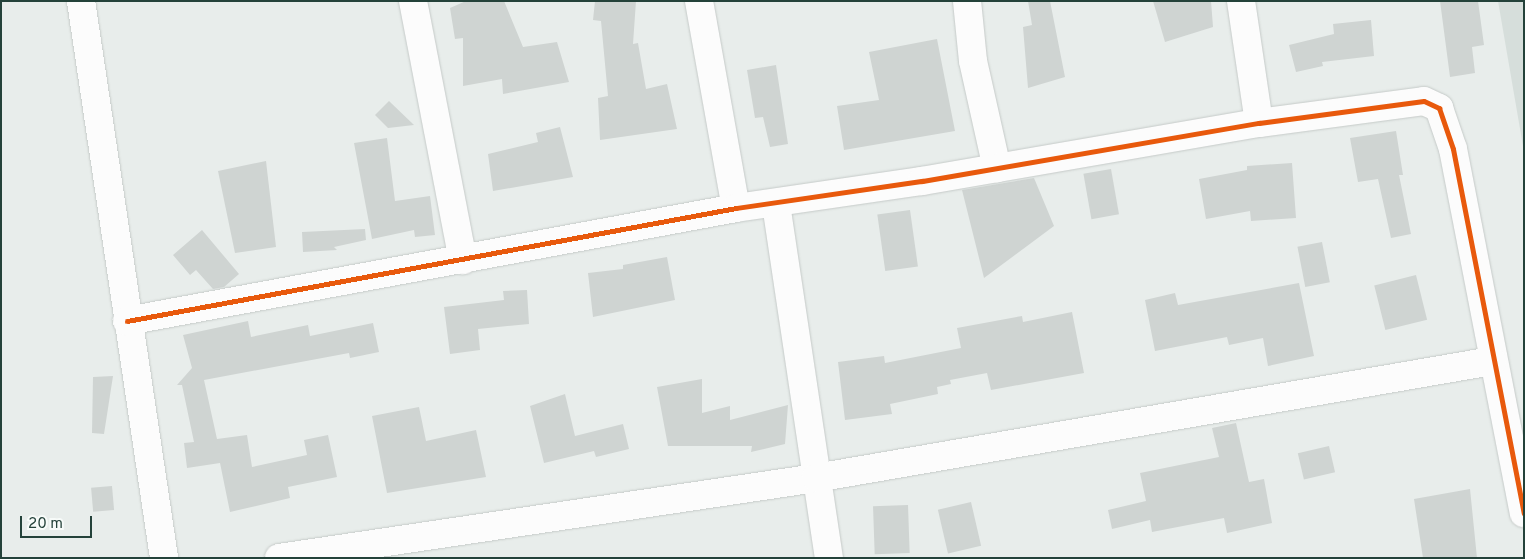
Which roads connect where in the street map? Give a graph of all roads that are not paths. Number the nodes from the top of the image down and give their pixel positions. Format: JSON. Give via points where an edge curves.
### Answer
{"nodes":[{"id":1,"x":81,"y":1,"type":"edge"},
{"id":2,"x":413,"y":1,"type":"edge"},
{"id":3,"x":700,"y":1,"type":"edge"},
{"id":4,"x":967,"y":1,"type":"edge"},
{"id":5,"x":1241,"y":1,"type":"edge"},
{"id":6,"x":1259,"y":124,"type":"junction"},
{"id":7,"x":998,"y":168,"type":"junction"},
{"id":8,"x":776,"y":204,"type":"junction"},
{"id":9,"x":736,"y":208,"type":"junction"},
{"id":10,"x":463,"y":260,"type":"junction"},
{"id":11,"x":127,"y":321,"type":"junction"},
{"id":12,"x":1492,"y":362,"type":"junction"},
{"id":13,"x":816,"y":478,"type":"junction"},
{"id":14,"x":1524,"y":513,"type":"edge"},
{"id":15,"x":164,"y":558,"type":"edge"},
{"id":16,"x":279,"y":558,"type":"edge"},
{"id":17,"x":829,"y":558,"type":"edge"}],
"edges":[{"from":1,"to":11,"type":"street"},
{"from":2,"to":10,"type":"street"},
{"from":3,"to":9,"type":"street"},
{"from":4,"to":7,"type":"street","via":[[973,61]]},
{"from":5,"to":6,"type":"street"},
{"from":6,"to":7,"type":"street"},
{"from":6,"to":12,"type":"street","via":[[1424,101],[1439,108],[1454,149]]},
{"from":7,"to":8,"type":"street"},
{"from":8,"to":9,"type":"street"},
{"from":8,"to":13,"type":"street"},
{"from":9,"to":10,"type":"street"},
{"from":10,"to":11,"type":"street"},
{"from":11,"to":15,"type":"street"},
{"from":12,"to":13,"type":"street"},
{"from":12,"to":14,"type":"street"},
{"from":13,"to":16,"type":"street"},
{"from":13,"to":17,"type":"street"}]}
